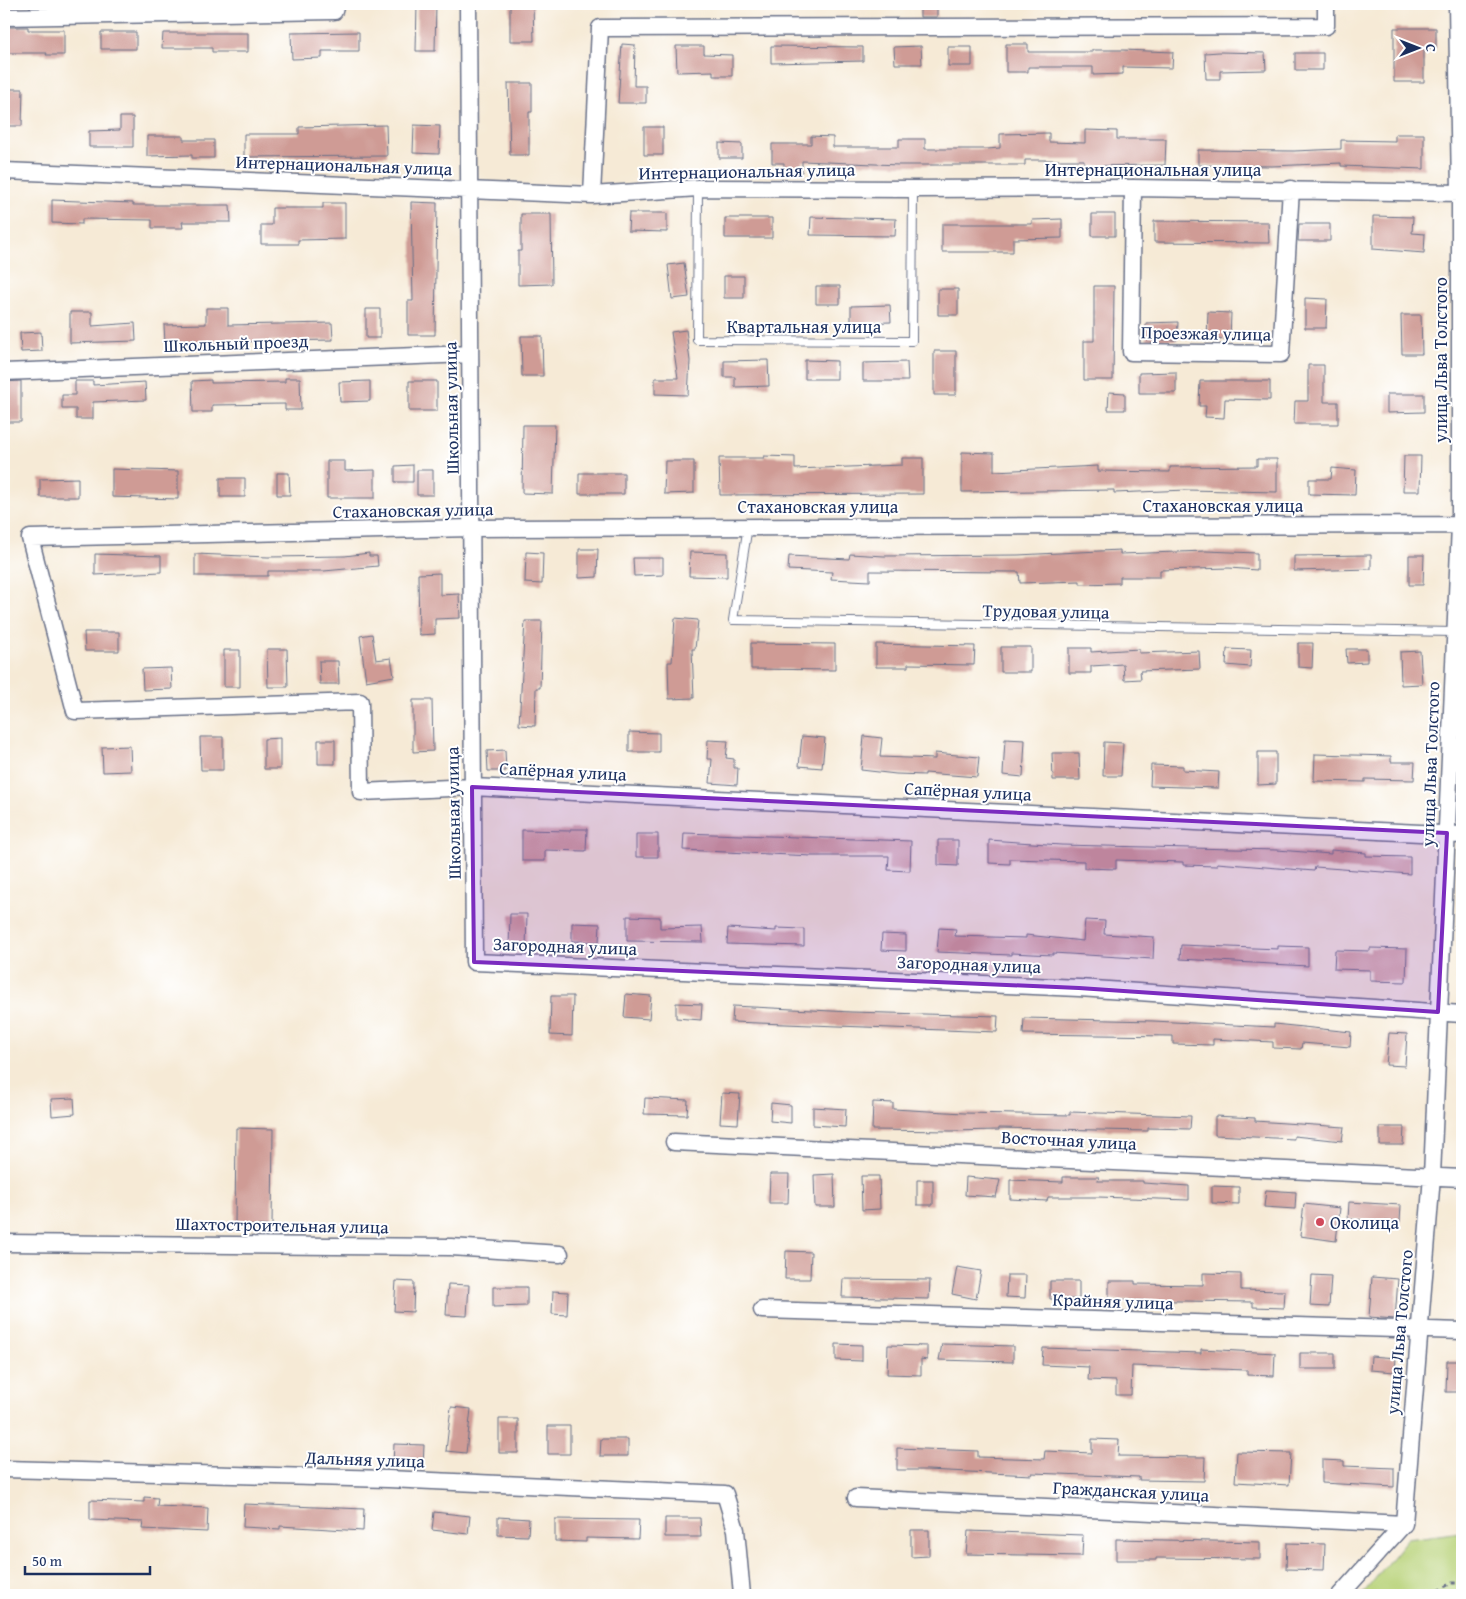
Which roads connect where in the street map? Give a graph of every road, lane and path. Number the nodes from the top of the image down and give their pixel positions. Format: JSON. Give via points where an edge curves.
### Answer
{"nodes":[{"id":1,"x":336,"y":4,"type":"edge"},
{"id":2,"x":468,"y":4,"type":"edge"},
{"id":3,"x":1326,"y":4,"type":"edge"},
{"id":4,"x":1457,"y":4,"type":"edge"},
{"id":5,"x":4,"y":16,"type":"edge"},
{"id":6,"x":4,"y":171,"type":"edge"},
{"id":7,"x":698,"y":188,"type":"junction"},
{"id":8,"x":1133,"y":188,"type":"junction"},
{"id":9,"x":913,"y":189,"type":"junction"},
{"id":10,"x":1290,"y":189,"type":"junction"},
{"id":11,"x":469,"y":190,"type":"junction"},
{"id":12,"x":1461,"y":193,"type":"edge"},
{"id":13,"x":592,"y":195,"type":"junction"},
{"id":14,"x":469,"y":354,"type":"junction"},
{"id":15,"x":4,"y":372,"type":"edge"},
{"id":16,"x":1461,"y":525,"type":"edge"},
{"id":17,"x":748,"y":526,"type":"junction"},
{"id":18,"x":472,"y":528,"type":"junction"},
{"id":19,"x":1455,"y":632,"type":"junction"},
{"id":20,"x":472,"y":787,"type":"junction"},
{"id":21,"x":1455,"y":834,"type":"edge"},
{"id":22,"x":474,"y":962,"type":"joint"},
{"id":23,"x":1438,"y":1012,"type":"junction"},
{"id":24,"x":1462,"y":1014,"type":"edge"},
{"id":25,"x":674,"y":1142,"type":"dead end"},
{"id":26,"x":1432,"y":1176,"type":"junction"},
{"id":27,"x":1462,"y":1178,"type":"edge"},
{"id":28,"x":4,"y":1243,"type":"edge"},
{"id":29,"x":560,"y":1254,"type":"dead end"},
{"id":30,"x":762,"y":1310,"type":"dead end"},
{"id":31,"x":1418,"y":1330,"type":"junction"},
{"id":32,"x":1462,"y":1331,"type":"edge"},
{"id":33,"x":4,"y":1469,"type":"edge"},
{"id":34,"x":856,"y":1498,"type":"dead end"},
{"id":35,"x":1404,"y":1524,"type":"junction"},
{"id":36,"x":1462,"y":1583,"type":"edge"},
{"id":37,"x":742,"y":1595,"type":"edge"},
{"id":38,"x":1340,"y":1595,"type":"edge"},
{"id":39,"x":1431,"y":1595,"type":"edge"}],
"edges":[{"from":1,"to":5,"type":"street","via":[[334,11]]},
{"from":2,"to":11,"type":"street","name":"Школьная улица"},
{"from":3,"to":13,"type":"street","via":[[1326,26],[600,28]]},
{"from":4,"to":12,"type":"street","name":"улица Льва Толстого"},
{"from":6,"to":11,"type":"street","name":"Интернациональная улица"},
{"from":7,"to":9,"type":"street","name":"Интернациональная улица"},
{"from":7,"to":9,"type":"lane","name":"Квартальная улица","via":[[697,340],[912,341]]},
{"from":7,"to":13,"type":"street","name":"Интернациональная улица"},
{"from":8,"to":9,"type":"street","name":"Интернациональная улица"},
{"from":8,"to":10,"type":"street","name":"Интернациональная улица"},
{"from":8,"to":10,"type":"street","name":"Проезжая улица","via":[[1130,352],[1270,354],[1280,354]]},
{"from":10,"to":12,"type":"street","name":"Интернациональная улица"},
{"from":11,"to":13,"type":"street","name":"Интернациональная улица"},
{"from":11,"to":14,"type":"street","name":"Школьная улица"},
{"from":12,"to":16,"type":"street","name":"улица Льва Толстого"},
{"from":14,"to":15,"type":"street","name":"Школьный проезд"},
{"from":14,"to":18,"type":"street","name":"Школьная улица"},
{"from":16,"to":17,"type":"street","name":"Стахановская улица"},
{"from":16,"to":19,"type":"street","name":"улица Льва Толстого"},
{"from":17,"to":18,"type":"street","name":"Стахановская улица"},
{"from":17,"to":19,"type":"lane","name":"Трудовая улица","via":[[733,620]]},
{"from":18,"to":20,"type":"street","name":"Школьная улица"},
{"from":18,"to":20,"type":"street","name":"Стахановская улица","via":[[30,538],[75,711],[360,702],[361,792]]},
{"from":19,"to":21,"type":"street","name":"улица Льва Толстого"},
{"from":20,"to":21,"type":"street","name":"Сапёрная улица"},
{"from":20,"to":22,"type":"street","name":"Школьная улица"},
{"from":21,"to":23,"type":"street","name":"улица Льва Толстого"},
{"from":22,"to":23,"type":"street","name":"Загородная улица","via":[[1079,988]]},
{"from":23,"to":24,"type":"street","name":"Загородная улица"},
{"from":23,"to":26,"type":"street","name":"улица Льва Толстого"},
{"from":25,"to":26,"type":"street","name":"Восточная улица"},
{"from":26,"to":27,"type":"street","name":"Восточная улица"},
{"from":26,"to":31,"type":"street","name":"улица Льва Толстого"},
{"from":28,"to":29,"type":"street","name":"Шахтостроительная улица","via":[[451,1247]]},
{"from":30,"to":31,"type":"street","name":"Крайняя улица"},
{"from":31,"to":32,"type":"street","name":"Крайняя улица"},
{"from":31,"to":35,"type":"street","name":"улица Льва Толстого"},
{"from":33,"to":37,"type":"street","name":"Дальняя улица","via":[[388,1479],[725,1494],[736,1530]]},
{"from":34,"to":35,"type":"street","name":"Гражданская улица"},
{"from":35,"to":38,"type":"street"},
{"from":36,"to":39,"type":"path","via":[[1451,1583]]}]}
